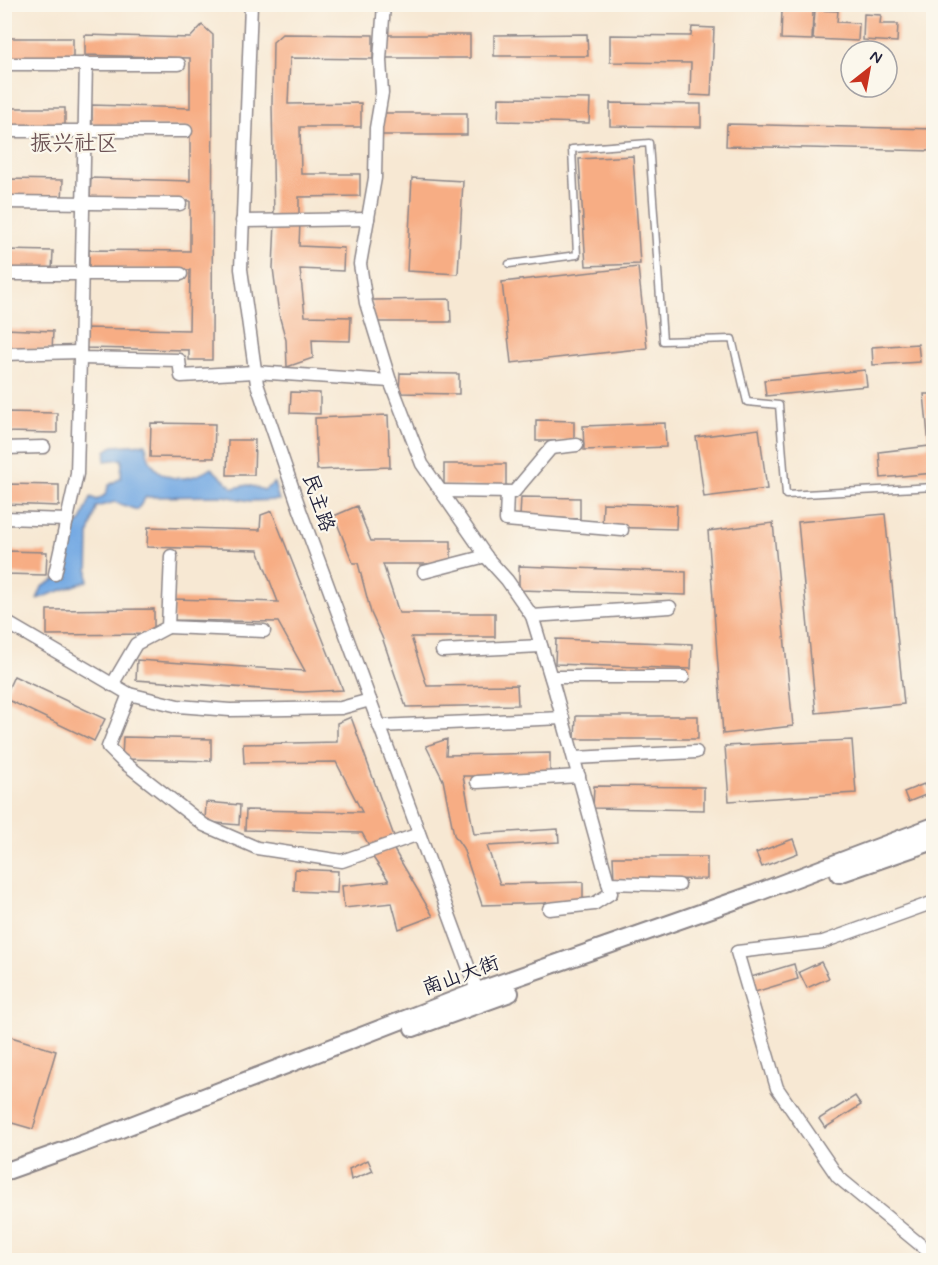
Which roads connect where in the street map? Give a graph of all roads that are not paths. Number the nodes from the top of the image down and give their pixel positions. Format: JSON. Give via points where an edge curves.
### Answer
{"nodes":[{"id":1,"x":251,"y":4,"type":"edge"},
{"id":2,"x":384,"y":4,"type":"edge"},
{"id":3,"x":86,"y":63,"type":"junction"},
{"id":4,"x":4,"y":64,"type":"edge"},
{"id":5,"x":179,"y":64,"type":"dead end"},
{"id":6,"x":4,"y":131,"type":"edge"},
{"id":7,"x":84,"y":131,"type":"junction"},
{"id":8,"x":186,"y":131,"type":"dead end"},
{"id":9,"x":4,"y":202,"type":"edge"},
{"id":10,"x":83,"y":203,"type":"junction"},
{"id":11,"x":180,"y":204,"type":"dead end"},
{"id":12,"x":368,"y":219,"type":"junction"},
{"id":13,"x":242,"y":221,"type":"junction"},
{"id":14,"x":509,"y":264,"type":"dead end"},
{"id":15,"x":4,"y":274,"type":"edge"},
{"id":16,"x":82,"y":274,"type":"junction"},
{"id":17,"x":181,"y":274,"type":"dead end"},
{"id":18,"x":4,"y":354,"type":"edge"},
{"id":19,"x":80,"y":355,"type":"junction"},
{"id":20,"x":255,"y":372,"type":"junction"},
{"id":21,"x":390,"y":381,"type":"junction"},
{"id":22,"x":577,"y":445,"type":"dead end"},
{"id":23,"x":44,"y":447,"type":"dead end"},
{"id":24,"x":4,"y":448,"type":"edge"},
{"id":25,"x":933,"y":487,"type":"edge"},
{"id":26,"x":442,"y":491,"type":"junction"},
{"id":27,"x":507,"y":492,"type":"junction"},
{"id":28,"x":4,"y":518,"type":"edge"},
{"id":29,"x":67,"y":520,"type":"junction"},
{"id":30,"x":622,"y":530,"type":"dead end"},
{"id":31,"x":171,"y":556,"type":"dead end"},
{"id":32,"x":486,"y":556,"type":"junction"},
{"id":33,"x":424,"y":572,"type":"dead end"},
{"id":34,"x":55,"y":574,"type":"dead end"},
{"id":35,"x":670,"y":607,"type":"dead end"},
{"id":36,"x":532,"y":616,"type":"junction"},
{"id":37,"x":4,"y":621,"type":"edge"},
{"id":38,"x":168,"y":627,"type":"junction"},
{"id":39,"x":264,"y":632,"type":"dead end"},
{"id":40,"x":541,"y":646,"type":"junction"},
{"id":41,"x":442,"y":651,"type":"dead end"},
{"id":42,"x":551,"y":677,"type":"junction"},
{"id":43,"x":683,"y":677,"type":"dead end"},
{"id":44,"x":112,"y":684,"type":"junction"},
{"id":45,"x":129,"y":694,"type":"junction"},
{"id":46,"x":370,"y":700,"type":"junction"},
{"id":47,"x":563,"y":718,"type":"junction"},
{"id":48,"x":379,"y":726,"type":"junction"},
{"id":49,"x":696,"y":752,"type":"dead end"},
{"id":50,"x":574,"y":758,"type":"junction"},
{"id":51,"x":579,"y":776,"type":"junction"},
{"id":52,"x":477,"y":782,"type":"dead end"},
{"id":53,"x":933,"y":826,"type":"edge"},
{"id":54,"x":419,"y":834,"type":"junction"},
{"id":55,"x":933,"y":841,"type":"edge"},
{"id":56,"x":608,"y":883,"type":"junction"},
{"id":57,"x":679,"y":885,"type":"dead end"},
{"id":58,"x":933,"y":902,"type":"edge"},
{"id":59,"x":549,"y":909,"type":"dead end"},
{"id":60,"x":475,"y":992,"type":"junction"},
{"id":61,"x":4,"y":1172,"type":"edge"},
{"id":62,"x":4,"y":1181,"type":"edge"},
{"id":63,"x":933,"y":1256,"type":"edge"}],
"edges":[{"from":1,"to":13,"type":"street","name":"民主路"},
{"from":2,"to":12,"type":"street","via":[[382,93]]},
{"from":3,"to":4,"type":"street"},
{"from":3,"to":5,"type":"street"},
{"from":3,"to":7,"type":"street"},
{"from":6,"to":7,"type":"street"},
{"from":7,"to":8,"type":"street"},
{"from":7,"to":10,"type":"street"},
{"from":9,"to":10,"type":"street"},
{"from":10,"to":11,"type":"street"},
{"from":10,"to":16,"type":"street"},
{"from":12,"to":13,"type":"street"},
{"from":12,"to":21,"type":"street","via":[[360,264],[366,303]]},
{"from":13,"to":20,"type":"street","name":"民主路","via":[[241,269]]},
{"from":14,"to":25,"type":"lane","via":[[577,255],[572,149],[649,143],[663,340],[732,339],[747,402],[779,405],[786,495]]},
{"from":15,"to":16,"type":"street"},
{"from":16,"to":17,"type":"street"},
{"from":16,"to":19,"type":"street"},
{"from":18,"to":19,"type":"street"},
{"from":19,"to":20,"type":"street","via":[[179,360],[181,376]]},
{"from":19,"to":29,"type":"street","via":[[77,474]]},
{"from":20,"to":21,"type":"street"},
{"from":20,"to":46,"type":"street","name":"民主路","via":[[298,506]]},
{"from":21,"to":26,"type":"street","via":[[422,464]]},
{"from":22,"to":27,"type":"street","via":[[551,448],[514,492]]},
{"from":23,"to":24,"type":"street"},
{"from":26,"to":27,"type":"street"},
{"from":26,"to":32,"type":"street"},
{"from":27,"to":30,"type":"street","via":[[506,520]]},
{"from":28,"to":29,"type":"street"},
{"from":29,"to":34,"type":"street"},
{"from":31,"to":38,"type":"street"},
{"from":32,"to":33,"type":"street"},
{"from":32,"to":36,"type":"street"},
{"from":35,"to":36,"type":"street"},
{"from":36,"to":40,"type":"street"},
{"from":37,"to":44,"type":"street"},
{"from":38,"to":39,"type":"street"},
{"from":38,"to":44,"type":"street","via":[[136,644]]},
{"from":40,"to":41,"type":"street"},
{"from":40,"to":42,"type":"street"},
{"from":42,"to":43,"type":"street"},
{"from":42,"to":47,"type":"street"},
{"from":44,"to":45,"type":"street"},
{"from":45,"to":46,"type":"street","via":[[178,706],[230,710],[341,708]]},
{"from":45,"to":54,"type":"street","via":[[108,747],[204,825],[257,848],[342,861]]},
{"from":46,"to":48,"type":"street","name":"民主路"},
{"from":47,"to":48,"type":"street"},
{"from":47,"to":50,"type":"street"},
{"from":48,"to":54,"type":"street","name":"民主路"},
{"from":49,"to":50,"type":"street"},
{"from":50,"to":51,"type":"street"},
{"from":51,"to":52,"type":"street"},
{"from":51,"to":56,"type":"street"},
{"from":53,"to":60,"type":"street","name":"南山大街"},
{"from":54,"to":60,"type":"street","name":"民主路"},
{"from":55,"to":62,"type":"street","name":"南山大街","via":[[682,929]]},
{"from":56,"to":57,"type":"street"},
{"from":56,"to":59,"type":"street","via":[[611,893],[594,904]]},
{"from":58,"to":63,"type":"street","via":[[823,942],[737,952],[777,1088],[838,1177]]},
{"from":60,"to":61,"type":"street","name":"南山大街"}]}
